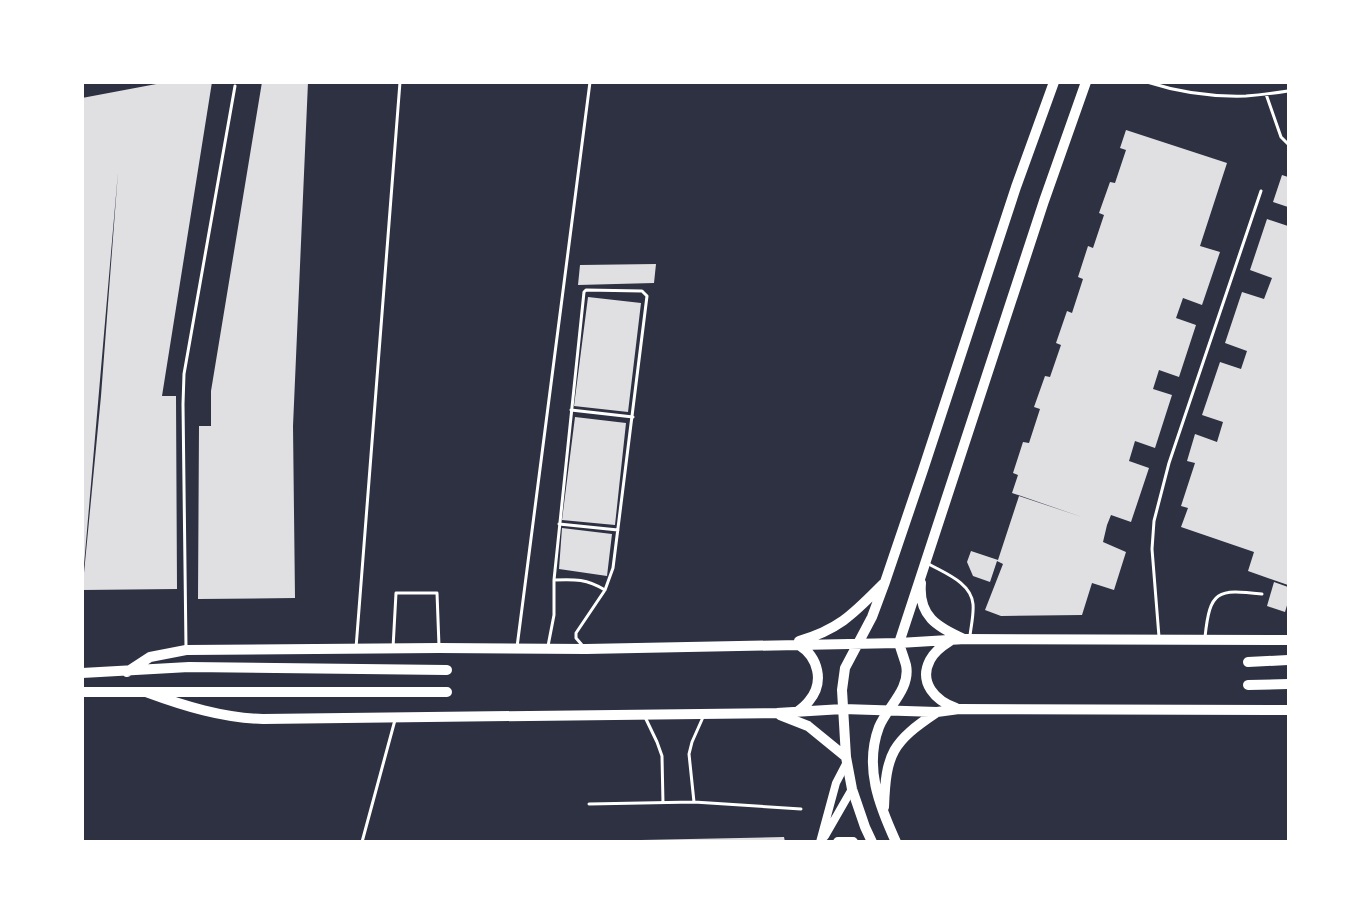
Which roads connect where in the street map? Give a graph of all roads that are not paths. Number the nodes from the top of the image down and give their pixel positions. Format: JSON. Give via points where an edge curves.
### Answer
{"nodes":[{"id":1,"x":400,"y":82,"type":"edge"},
{"id":2,"x":590,"y":82,"type":"edge"},
{"id":3,"x":1054,"y":82,"type":"edge"},
{"id":4,"x":1086,"y":82,"type":"edge"},
{"id":5,"x":1147,"y":82,"type":"edge"},
{"id":6,"x":235,"y":86,"type":"dead end"},
{"id":7,"x":1288,"y":91,"type":"edge"},
{"id":8,"x":1266,"y":94,"type":"junction"},
{"id":9,"x":1288,"y":144,"type":"edge"},
{"id":10,"x":1261,"y":191,"type":"dead end"},
{"id":11,"x":570,"y":410,"type":"junction"},
{"id":12,"x":633,"y":417,"type":"junction"},
{"id":13,"x":559,"y":524,"type":"junction"},
{"id":14,"x":618,"y":530,"type":"junction"},
{"id":15,"x":923,"y":565,"type":"junction"},
{"id":16,"x":554,"y":580,"type":"junction"},
{"id":17,"x":885,"y":582,"type":"junction"},
{"id":18,"x":605,"y":590,"type":"junction"},
{"id":19,"x":1262,"y":594,"type":"dead end"},
{"id":20,"x":967,"y":639,"type":"junction"},
{"id":21,"x":1204,"y":640,"type":"junction"},
{"id":22,"x":1288,"y":640,"type":"edge"},
{"id":23,"x":950,"y":641,"type":"junction"},
{"id":24,"x":1160,"y":641,"type":"junction"},
{"id":25,"x":858,"y":643,"type":"junction"},
{"id":26,"x":899,"y":643,"type":"junction"},
{"id":27,"x":793,"y":645,"type":"junction"},
{"id":28,"x":393,"y":648,"type":"junction"},
{"id":29,"x":439,"y":648,"type":"junction"},
{"id":30,"x":517,"y":648,"type":"junction"},
{"id":31,"x":547,"y":648,"type":"junction"},
{"id":32,"x":356,"y":649,"type":"junction"},
{"id":33,"x":586,"y":649,"type":"junction"},
{"id":34,"x":186,"y":650,"type":"junction"},
{"id":35,"x":1288,"y":660,"type":"edge"},
{"id":36,"x":1248,"y":662,"type":"dead end"},
{"id":37,"x":447,"y":670,"type":"dead end"},
{"id":38,"x":127,"y":672,"type":"junction"},
{"id":39,"x":82,"y":673,"type":"edge"},
{"id":40,"x":1288,"y":684,"type":"edge"},
{"id":41,"x":1248,"y":685,"type":"dead end"},
{"id":42,"x":82,"y":692,"type":"edge"},
{"id":43,"x":146,"y":692,"type":"junction"},
{"id":44,"x":447,"y":692,"type":"dead end"},
{"id":45,"x":843,"y":708,"type":"junction"},
{"id":46,"x":958,"y":709,"type":"junction"},
{"id":47,"x":889,"y":710,"type":"junction"},
{"id":48,"x":1288,"y":710,"type":"edge"},
{"id":49,"x":796,"y":712,"type":"junction"},
{"id":50,"x":937,"y":712,"type":"junction"},
{"id":51,"x":777,"y":713,"type":"junction"},
{"id":52,"x":644,"y":714,"type":"junction"},
{"id":53,"x":704,"y":714,"type":"junction"},
{"id":54,"x":396,"y":717,"type":"junction"},
{"id":55,"x":846,"y":759,"type":"junction"},
{"id":56,"x":852,"y":789,"type":"junction"},
{"id":57,"x":694,"y":802,"type":"junction"},
{"id":58,"x":663,"y":803,"type":"junction"},
{"id":59,"x":589,"y":804,"type":"dead end"},
{"id":60,"x":801,"y":809,"type":"dead end"},
{"id":61,"x":884,"y":815,"type":"junction"},
{"id":62,"x":362,"y":842,"type":"edge"},
{"id":63,"x":821,"y":842,"type":"edge"},
{"id":64,"x":838,"y":842,"type":"edge"},
{"id":65,"x":853,"y":842,"type":"edge"},
{"id":66,"x":872,"y":842,"type":"edge"},
{"id":67,"x":896,"y":842,"type":"edge"}],
"edges":[{"from":1,"to":32,"type":"lane"},
{"from":2,"to":30,"type":"lane"},
{"from":3,"to":17,"type":"main road"},
{"from":4,"to":15,"type":"main road"},
{"from":5,"to":8,"type":"lane","via":[[1181,91],[1223,96]]},
{"from":6,"to":34,"type":"lane","via":[[184,374]]},
{"from":7,"to":8,"type":"lane"},
{"from":8,"to":9,"type":"lane","via":[[1281,137]]},
{"from":10,"to":24,"type":"lane","via":[[1169,463],[1154,521],[1152,549]]},
{"from":11,"to":12,"type":"lane"},
{"from":11,"to":12,"type":"lane","via":[[584,292],[642,291],[647,296]]},
{"from":11,"to":13,"type":"lane"},
{"from":12,"to":14,"type":"lane"},
{"from":13,"to":14,"type":"lane"},
{"from":13,"to":16,"type":"lane"},
{"from":14,"to":18,"type":"lane","via":[[613,568]]},
{"from":15,"to":20,"type":"main road","via":[[920,589],[926,613],[936,625]]},
{"from":15,"to":20,"type":"lane","via":[[960,582],[970,593],[973,605]]},
{"from":15,"to":26,"type":"main road"},
{"from":16,"to":18,"type":"lane","via":[[587,581]]},
{"from":16,"to":31,"type":"lane","via":[[554,615]]},
{"from":17,"to":25,"type":"main road"},
{"from":17,"to":27,"type":"main road","via":[[840,623]]},
{"from":18,"to":33,"type":"lane","via":[[576,633],[576,638]]},
{"from":19,"to":21,"type":"lane","via":[[1232,591],[1219,595],[1211,605]]},
{"from":20,"to":23,"type":"main road"},
{"from":20,"to":24,"type":"main road"},
{"from":21,"to":22,"type":"main road"},
{"from":21,"to":24,"type":"main road"},
{"from":23,"to":26,"type":"main road"},
{"from":23,"to":46,"type":"main road","via":[[930,661],[927,678],[929,690],[945,704]]},
{"from":25,"to":26,"type":"main road"},
{"from":25,"to":27,"type":"main road"},
{"from":25,"to":45,"type":"main road","via":[[842,680]]},
{"from":26,"to":47,"type":"main road","via":[[906,673],[901,690]]},
{"from":27,"to":33,"type":"main road"},
{"from":27,"to":49,"type":"main road","via":[[808,651],[814,660],[818,682],[808,703]]},
{"from":28,"to":29,"type":"main road"},
{"from":28,"to":29,"type":"lane","via":[[396,592],[437,593]]},
{"from":28,"to":32,"type":"main road"},
{"from":29,"to":30,"type":"main road"},
{"from":30,"to":31,"type":"main road"},
{"from":31,"to":33,"type":"main road"},
{"from":32,"to":34,"type":"main road"},
{"from":34,"to":38,"type":"main road","via":[[150,657]]},
{"from":35,"to":36,"type":"main road"},
{"from":37,"to":38,"type":"main road","via":[[189,667]]},
{"from":38,"to":39,"type":"main road"},
{"from":40,"to":41,"type":"main road"},
{"from":42,"to":43,"type":"main road"},
{"from":43,"to":44,"type":"main road"},
{"from":43,"to":54,"type":"main road","via":[[173,702],[245,718]]},
{"from":45,"to":47,"type":"main road"},
{"from":45,"to":49,"type":"main road"},
{"from":45,"to":55,"type":"main road"},
{"from":46,"to":48,"type":"main road"},
{"from":46,"to":50,"type":"main road"},
{"from":47,"to":50,"type":"main road"},
{"from":47,"to":61,"type":"main road","via":[[876,736],[872,771]]},
{"from":49,"to":51,"type":"main road"},
{"from":50,"to":61,"type":"main road","via":[[908,733],[890,756]]},
{"from":51,"to":53,"type":"main road"},
{"from":51,"to":55,"type":"main road","via":[[808,726]]},
{"from":52,"to":53,"type":"main road"},
{"from":52,"to":54,"type":"main road"},
{"from":52,"to":58,"type":"lane","via":[[662,756]]},
{"from":53,"to":57,"type":"lane","via":[[689,754]]},
{"from":54,"to":62,"type":"lane"},
{"from":55,"to":56,"type":"main road"},
{"from":55,"to":63,"type":"street","via":[[836,783]]},
{"from":56,"to":63,"type":"street"},
{"from":56,"to":66,"type":"main road"},
{"from":57,"to":58,"type":"lane"},
{"from":57,"to":60,"type":"lane"},
{"from":58,"to":59,"type":"lane"},
{"from":61,"to":67,"type":"main road"},
{"from":64,"to":65,"type":"main road"}]}
